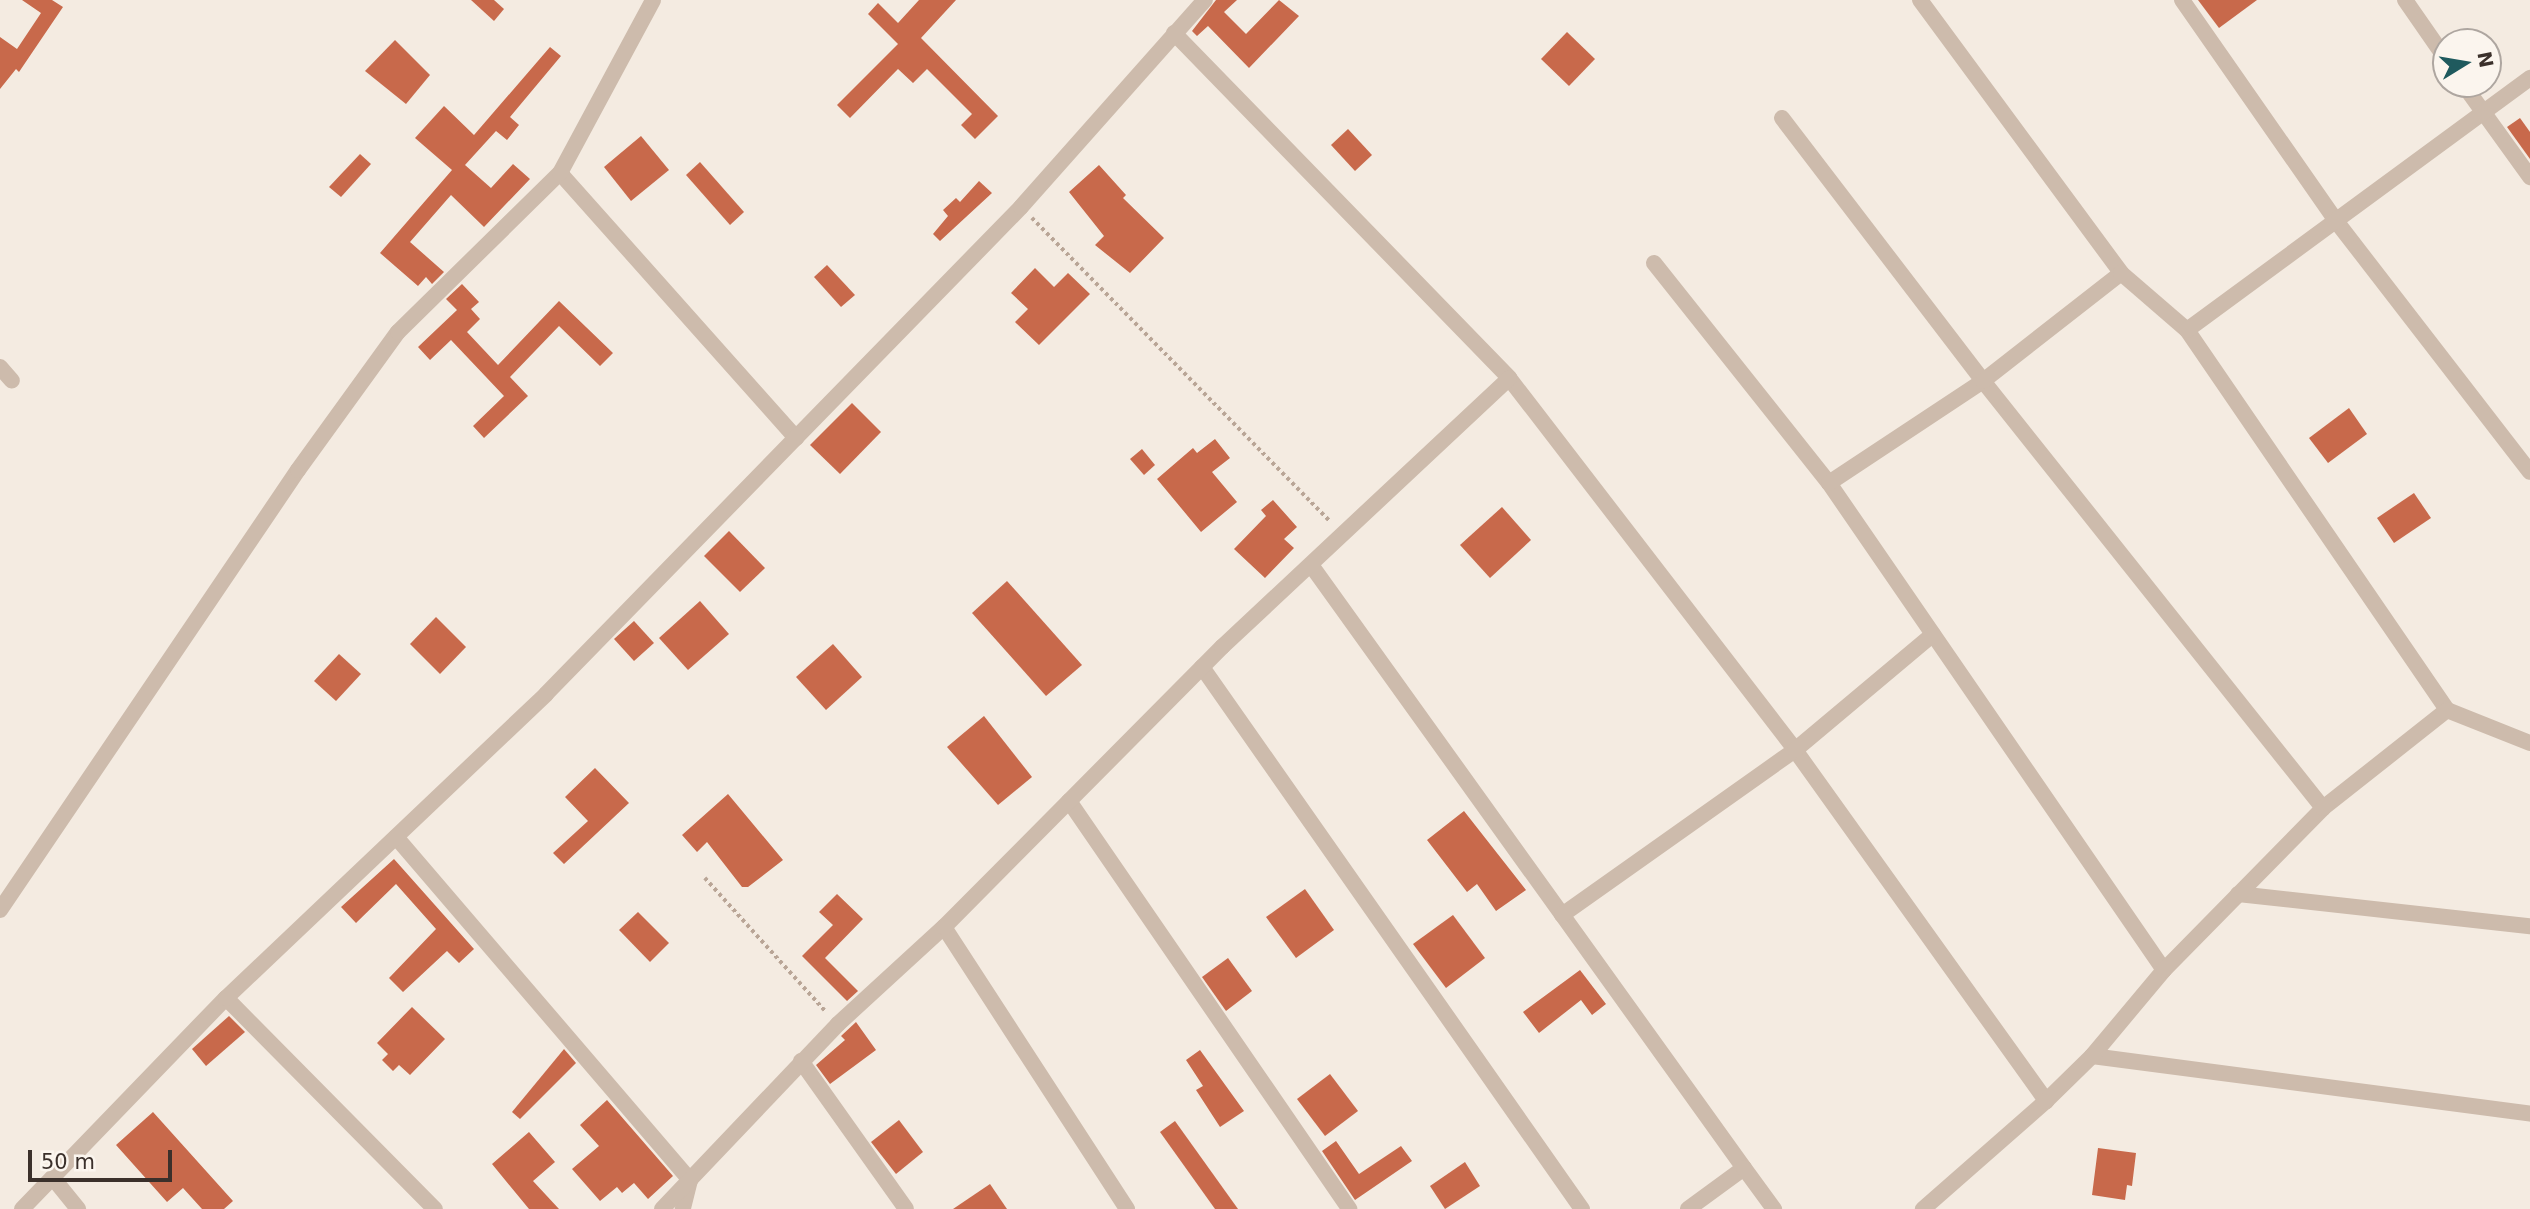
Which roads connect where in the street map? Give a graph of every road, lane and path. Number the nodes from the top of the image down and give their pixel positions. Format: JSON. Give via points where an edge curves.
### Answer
{"nodes":[{"id":1,"x":653,"y":0,"type":"edge"},
{"id":2,"x":1205,"y":0,"type":"edge"},
{"id":3,"x":1920,"y":0,"type":"edge"},
{"id":4,"x":2182,"y":0,"type":"edge"},
{"id":5,"x":2405,"y":0,"type":"edge"},
{"id":6,"x":1174,"y":33,"type":"junction"},
{"id":7,"x":2432,"y":39,"type":"edge"},
{"id":8,"x":2530,"y":78,"type":"edge"},
{"id":9,"x":2473,"y":98,"type":"edge"},
{"id":10,"x":2483,"y":113,"type":"junction"},
{"id":11,"x":1782,"y":118,"type":"dead end"},
{"id":12,"x":560,"y":173,"type":"junction"},
{"id":13,"x":2530,"y":177,"type":"edge"},
{"id":14,"x":1021,"y":207,"type":"junction"},
{"id":15,"x":2336,"y":221,"type":"junction"},
{"id":16,"x":1654,"y":263,"type":"dead end"},
{"id":17,"x":2121,"y":273,"type":"junction"},
{"id":18,"x":2187,"y":330,"type":"junction"},
{"id":19,"x":0,"y":367,"type":"edge"},
{"id":20,"x":1509,"y":377,"type":"junction"},
{"id":21,"x":12,"y":381,"type":"dead end"},
{"id":22,"x":1983,"y":381,"type":"junction"},
{"id":23,"x":796,"y":438,"type":"junction"},
{"id":24,"x":2530,"y":472,"type":"edge"},
{"id":25,"x":1829,"y":483,"type":"junction"},
{"id":26,"x":1344,"y":536,"type":"junction"},
{"id":27,"x":1311,"y":565,"type":"junction"},
{"id":28,"x":1933,"y":634,"type":"junction"},
{"id":29,"x":1202,"y":667,"type":"junction"},
{"id":30,"x":2447,"y":710,"type":"junction"},
{"id":31,"x":2530,"y":743,"type":"edge"},
{"id":32,"x":1795,"y":750,"type":"junction"},
{"id":33,"x":1069,"y":801,"type":"junction"},
{"id":34,"x":2323,"y":808,"type":"junction"},
{"id":35,"x":396,"y":837,"type":"junction"},
{"id":36,"x":705,"y":878,"type":"dead end"},
{"id":37,"x":2238,"y":894,"type":"junction"},
{"id":38,"x":0,"y":910,"type":"edge"},
{"id":39,"x":1562,"y":915,"type":"junction"},
{"id":40,"x":2530,"y":926,"type":"edge"},
{"id":41,"x":944,"y":927,"type":"junction"},
{"id":42,"x":2164,"y":970,"type":"junction"},
{"id":43,"x":226,"y":998,"type":"junction"},
{"id":44,"x":838,"y":1024,"type":"junction"},
{"id":45,"x":2092,"y":1056,"type":"junction"},
{"id":46,"x":801,"y":1061,"type":"junction"},
{"id":47,"x":2046,"y":1101,"type":"junction"},
{"id":48,"x":2530,"y":1114,"type":"edge"},
{"id":49,"x":1744,"y":1168,"type":"junction"},
{"id":50,"x":53,"y":1178,"type":"junction"},
{"id":51,"x":690,"y":1180,"type":"junction"},
{"id":52,"x":22,"y":1209,"type":"edge"},
{"id":53,"x":78,"y":1209,"type":"edge"},
{"id":54,"x":435,"y":1209,"type":"edge"},
{"id":55,"x":662,"y":1209,"type":"edge"},
{"id":56,"x":683,"y":1209,"type":"edge"},
{"id":57,"x":906,"y":1209,"type":"edge"},
{"id":58,"x":1127,"y":1209,"type":"edge"},
{"id":59,"x":1349,"y":1209,"type":"edge"},
{"id":60,"x":1582,"y":1209,"type":"edge"},
{"id":61,"x":1688,"y":1209,"type":"edge"},
{"id":62,"x":1774,"y":1209,"type":"edge"},
{"id":63,"x":1923,"y":1209,"type":"edge"}],
"edges":[{"from":1,"to":12,"type":"street"},
{"from":2,"to":6,"type":"street"},
{"from":3,"to":17,"type":"street"},
{"from":4,"to":15,"type":"street"},
{"from":5,"to":7,"type":"street"},
{"from":6,"to":14,"type":"street"},
{"from":6,"to":20,"type":"street"},
{"from":8,"to":10,"type":"street"},
{"from":9,"to":10,"type":"street"},
{"from":10,"to":13,"type":"street"},
{"from":10,"to":15,"type":"street"},
{"from":11,"to":22,"type":"street"},
{"from":12,"to":23,"type":"street"},
{"from":12,"to":38,"type":"street","via":[[398,332],[298,470]]},
{"from":14,"to":23,"type":"street"},
{"from":14,"to":26,"type":"path"},
{"from":15,"to":18,"type":"street"},
{"from":15,"to":24,"type":"street"},
{"from":16,"to":25,"type":"street"},
{"from":17,"to":18,"type":"street"},
{"from":17,"to":22,"type":"street"},
{"from":18,"to":30,"type":"street"},
{"from":19,"to":21,"type":"street"},
{"from":20,"to":26,"type":"street"},
{"from":20,"to":32,"type":"street"},
{"from":22,"to":25,"type":"street"},
{"from":22,"to":34,"type":"street"},
{"from":23,"to":35,"type":"street","via":[[546,694]]},
{"from":25,"to":28,"type":"street"},
{"from":26,"to":27,"type":"street"},
{"from":27,"to":29,"type":"street"},
{"from":27,"to":39,"type":"street"},
{"from":28,"to":32,"type":"street"},
{"from":28,"to":42,"type":"street"},
{"from":29,"to":33,"type":"street"},
{"from":29,"to":60,"type":"street"},
{"from":30,"to":31,"type":"street"},
{"from":30,"to":34,"type":"street"},
{"from":32,"to":39,"type":"street"},
{"from":32,"to":47,"type":"street"},
{"from":33,"to":41,"type":"street"},
{"from":33,"to":59,"type":"street"},
{"from":34,"to":37,"type":"street"},
{"from":35,"to":43,"type":"street"},
{"from":35,"to":51,"type":"street"},
{"from":36,"to":44,"type":"path"},
{"from":37,"to":40,"type":"street"},
{"from":37,"to":42,"type":"street"},
{"from":39,"to":49,"type":"street"},
{"from":41,"to":44,"type":"street"},
{"from":41,"to":58,"type":"street"},
{"from":42,"to":45,"type":"street"},
{"from":43,"to":50,"type":"street"},
{"from":43,"to":54,"type":"street"},
{"from":44,"to":46,"type":"street"},
{"from":45,"to":47,"type":"street"},
{"from":45,"to":48,"type":"street"},
{"from":46,"to":51,"type":"street"},
{"from":46,"to":57,"type":"street"},
{"from":47,"to":63,"type":"street"},
{"from":49,"to":61,"type":"street"},
{"from":49,"to":62,"type":"street"},
{"from":50,"to":52,"type":"street"},
{"from":50,"to":53,"type":"street"},
{"from":51,"to":55,"type":"street"},
{"from":51,"to":56,"type":"street"}]}
